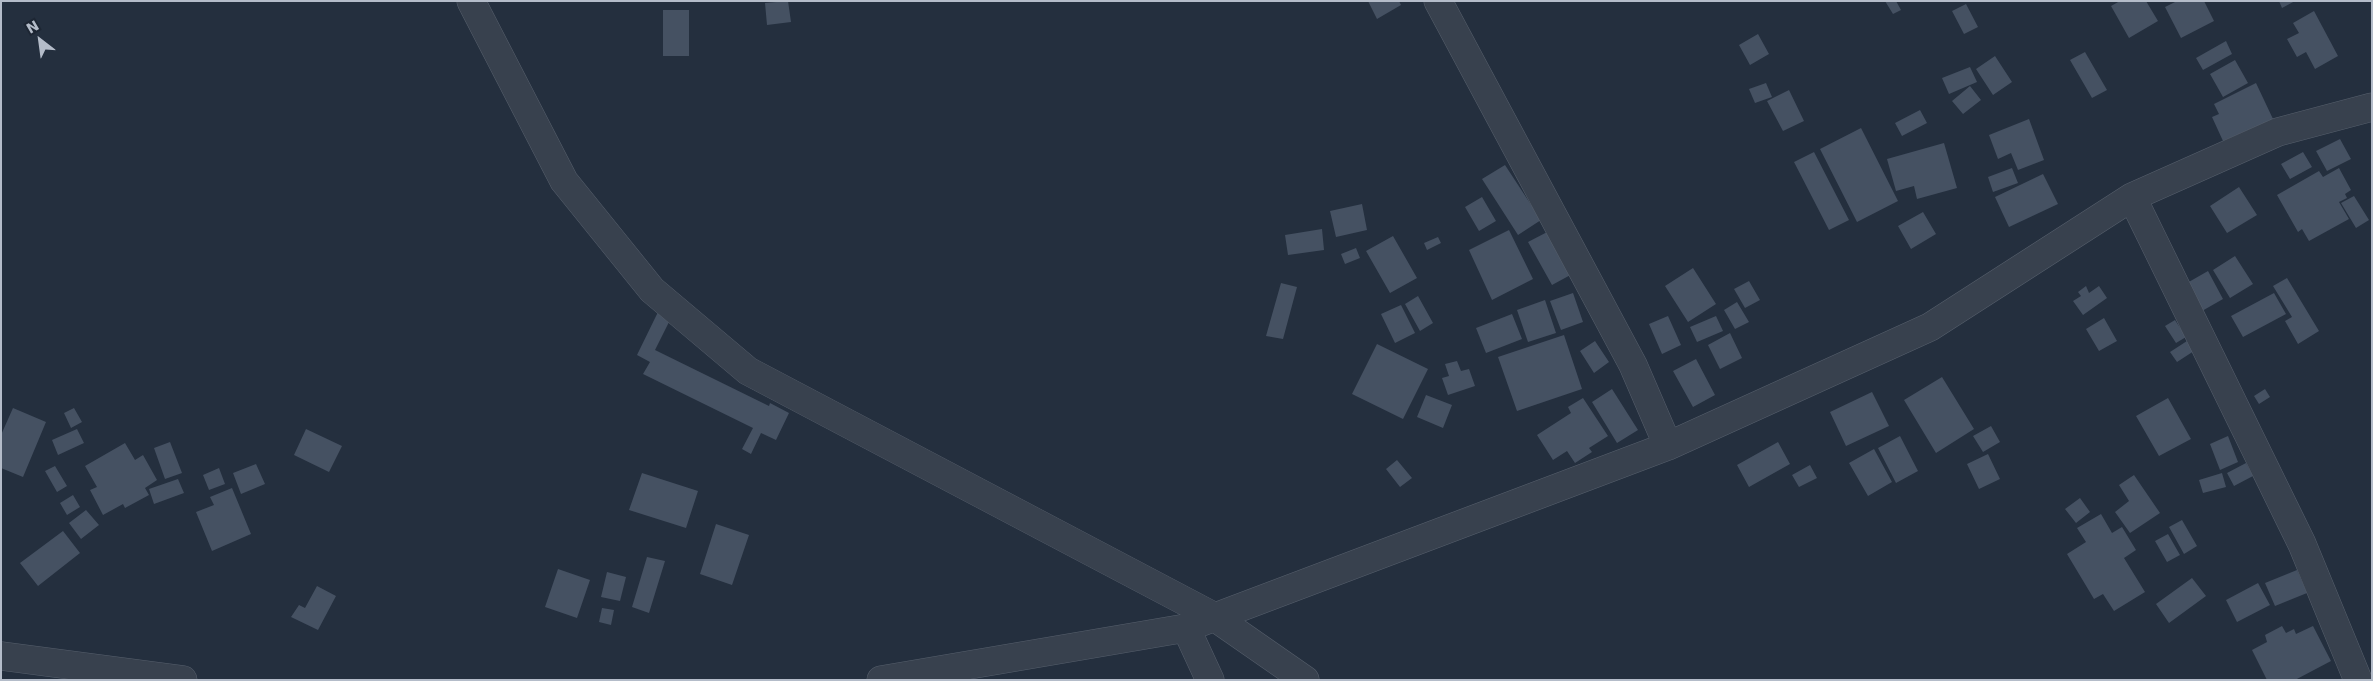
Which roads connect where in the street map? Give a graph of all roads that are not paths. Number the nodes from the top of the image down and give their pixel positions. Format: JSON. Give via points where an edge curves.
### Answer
{"nodes":[{"id":1,"x":471,"y":1,"type":"edge"},
{"id":2,"x":1438,"y":1,"type":"edge"},
{"id":3,"x":2372,"y":107,"type":"edge"},
{"id":4,"x":2132,"y":197,"type":"junction"},
{"id":5,"x":1668,"y":446,"type":"junction"},
{"id":6,"x":1213,"y":616,"type":"junction"},
{"id":7,"x":1186,"y":628,"type":"junction"},
{"id":8,"x":1,"y":656,"type":"edge"},
{"id":9,"x":183,"y":680,"type":"edge"},
{"id":10,"x":881,"y":680,"type":"edge"},
{"id":11,"x":1210,"y":680,"type":"edge"},
{"id":12,"x":1305,"y":680,"type":"edge"},
{"id":13,"x":2358,"y":680,"type":"edge"}],
"edges":[{"from":1,"to":6,"type":"street","via":[[564,181],[652,290],[748,371]]},
{"from":2,"to":5,"type":"street","via":[[1633,365]]},
{"from":3,"to":4,"type":"street","via":[[2278,132]]},
{"from":4,"to":5,"type":"street","via":[[1930,327]]},
{"from":4,"to":13,"type":"street","via":[[2302,544]]},
{"from":5,"to":6,"type":"street"},
{"from":6,"to":7,"type":"street"},
{"from":6,"to":12,"type":"street"},
{"from":7,"to":10,"type":"street"},
{"from":7,"to":11,"type":"street"},
{"from":8,"to":9,"type":"street"}]}
